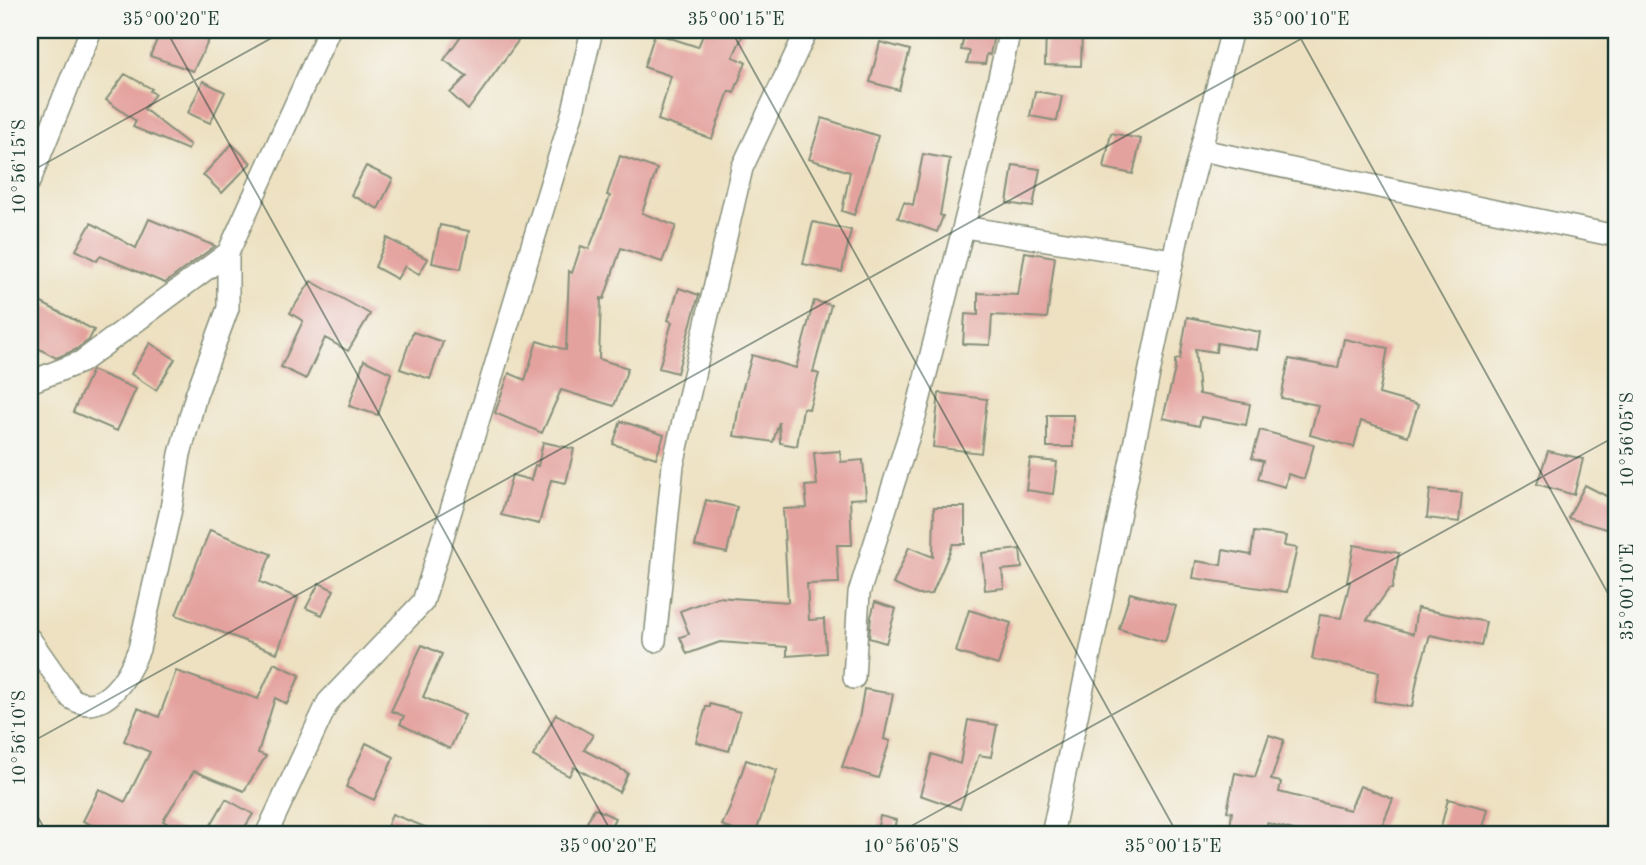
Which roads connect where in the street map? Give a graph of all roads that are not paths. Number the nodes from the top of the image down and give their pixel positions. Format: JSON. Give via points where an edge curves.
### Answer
{"nodes":[{"id":1,"x":91,"y":30,"type":"edge"},
{"id":2,"x":329,"y":30,"type":"edge"},
{"id":3,"x":592,"y":30,"type":"edge"},
{"id":4,"x":807,"y":30,"type":"edge"},
{"id":5,"x":1010,"y":30,"type":"edge"},
{"id":6,"x":1232,"y":30,"type":"edge"},
{"id":7,"x":1201,"y":150,"type":"junction"},
{"id":8,"x":30,"y":180,"type":"edge"},
{"id":9,"x":964,"y":227,"type":"junction"},
{"id":10,"x":1616,"y":236,"type":"edge"},
{"id":11,"x":228,"y":253,"type":"junction"},
{"id":12,"x":1173,"y":260,"type":"junction"},
{"id":13,"x":30,"y":382,"type":"edge"},
{"id":14,"x":30,"y":639,"type":"edge"},
{"id":15,"x":655,"y":641,"type":"dead end"},
{"id":16,"x":854,"y":678,"type":"dead end"},
{"id":17,"x":266,"y":835,"type":"edge"},
{"id":18,"x":1052,"y":835,"type":"edge"}],
"edges":[{"from":1,"to":8,"type":"street"},
{"from":2,"to":11,"type":"street"},
{"from":3,"to":17,"type":"street","via":[[573,111],[423,602],[328,702]]},
{"from":4,"to":15,"type":"street","via":[[742,168],[673,465]]},
{"from":5,"to":9,"type":"street"},
{"from":6,"to":7,"type":"street"},
{"from":7,"to":10,"type":"street"},
{"from":7,"to":12,"type":"street"},
{"from":9,"to":12,"type":"street"},
{"from":9,"to":16,"type":"street","via":[[916,413],[859,593]]},
{"from":11,"to":13,"type":"street","via":[[81,362]]},
{"from":11,"to":14,"type":"street","via":[[228,308],[180,454],[132,667],[100,702],[77,702]]},
{"from":12,"to":18,"type":"street"}]}
